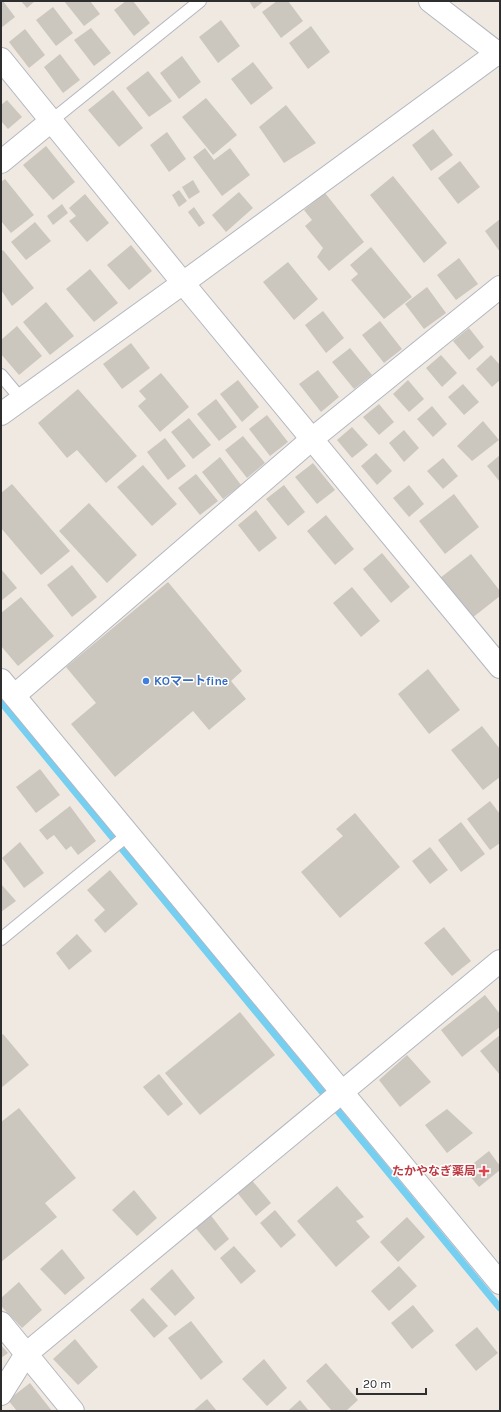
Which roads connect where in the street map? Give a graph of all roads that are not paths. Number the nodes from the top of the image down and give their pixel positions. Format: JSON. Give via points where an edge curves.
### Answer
{"nodes":[{"id":1,"x":200,"y":1,"type":"edge"},
{"id":2,"x":430,"y":1,"type":"edge"},
{"id":3,"x":499,"y":53,"type":"edge"},
{"id":4,"x":1,"y":59,"type":"edge"},
{"id":5,"x":51,"y":121,"type":"junction"},
{"id":6,"x":1,"y":162,"type":"edge"},
{"id":7,"x":183,"y":283,"type":"junction"},
{"id":8,"x":500,"y":287,"type":"edge"},
{"id":9,"x":1,"y":375,"type":"edge"},
{"id":10,"x":21,"y":399,"type":"junction"},
{"id":11,"x":1,"y":414,"type":"edge"},
{"id":12,"x":312,"y":439,"type":"junction"},
{"id":13,"x":500,"y":667,"type":"edge"},
{"id":14,"x":8,"y":687,"type":"edge"},
{"id":15,"x":129,"y":834,"type":"junction"},
{"id":16,"x":1,"y":939,"type":"edge"},
{"id":17,"x":500,"y":961,"type":"edge"},
{"id":18,"x":341,"y":1091,"type":"junction"},
{"id":19,"x":500,"y":1283,"type":"edge"},
{"id":20,"x":1,"y":1323,"type":"edge"},
{"id":21,"x":26,"y":1354,"type":"junction"},
{"id":22,"x":1,"y":1394,"type":"edge"},
{"id":23,"x":73,"y":1411,"type":"edge"}],
"edges":[{"from":1,"to":5,"type":"lane"},
{"from":2,"to":3,"type":"street"},
{"from":3,"to":7,"type":"street"},
{"from":4,"to":5,"type":"street"},
{"from":5,"to":6,"type":"street"},
{"from":5,"to":7,"type":"street"},
{"from":7,"to":10,"type":"street"},
{"from":7,"to":12,"type":"street"},
{"from":8,"to":12,"type":"street"},
{"from":9,"to":10,"type":"lane"},
{"from":10,"to":11,"type":"street"},
{"from":12,"to":13,"type":"street"},
{"from":12,"to":14,"type":"street"},
{"from":14,"to":15,"type":"street"},
{"from":15,"to":16,"type":"lane"},
{"from":15,"to":18,"type":"street"},
{"from":17,"to":18,"type":"street"},
{"from":18,"to":19,"type":"street"},
{"from":18,"to":21,"type":"street"},
{"from":20,"to":21,"type":"street"},
{"from":21,"to":22,"type":"street"},
{"from":21,"to":23,"type":"street"}]}
